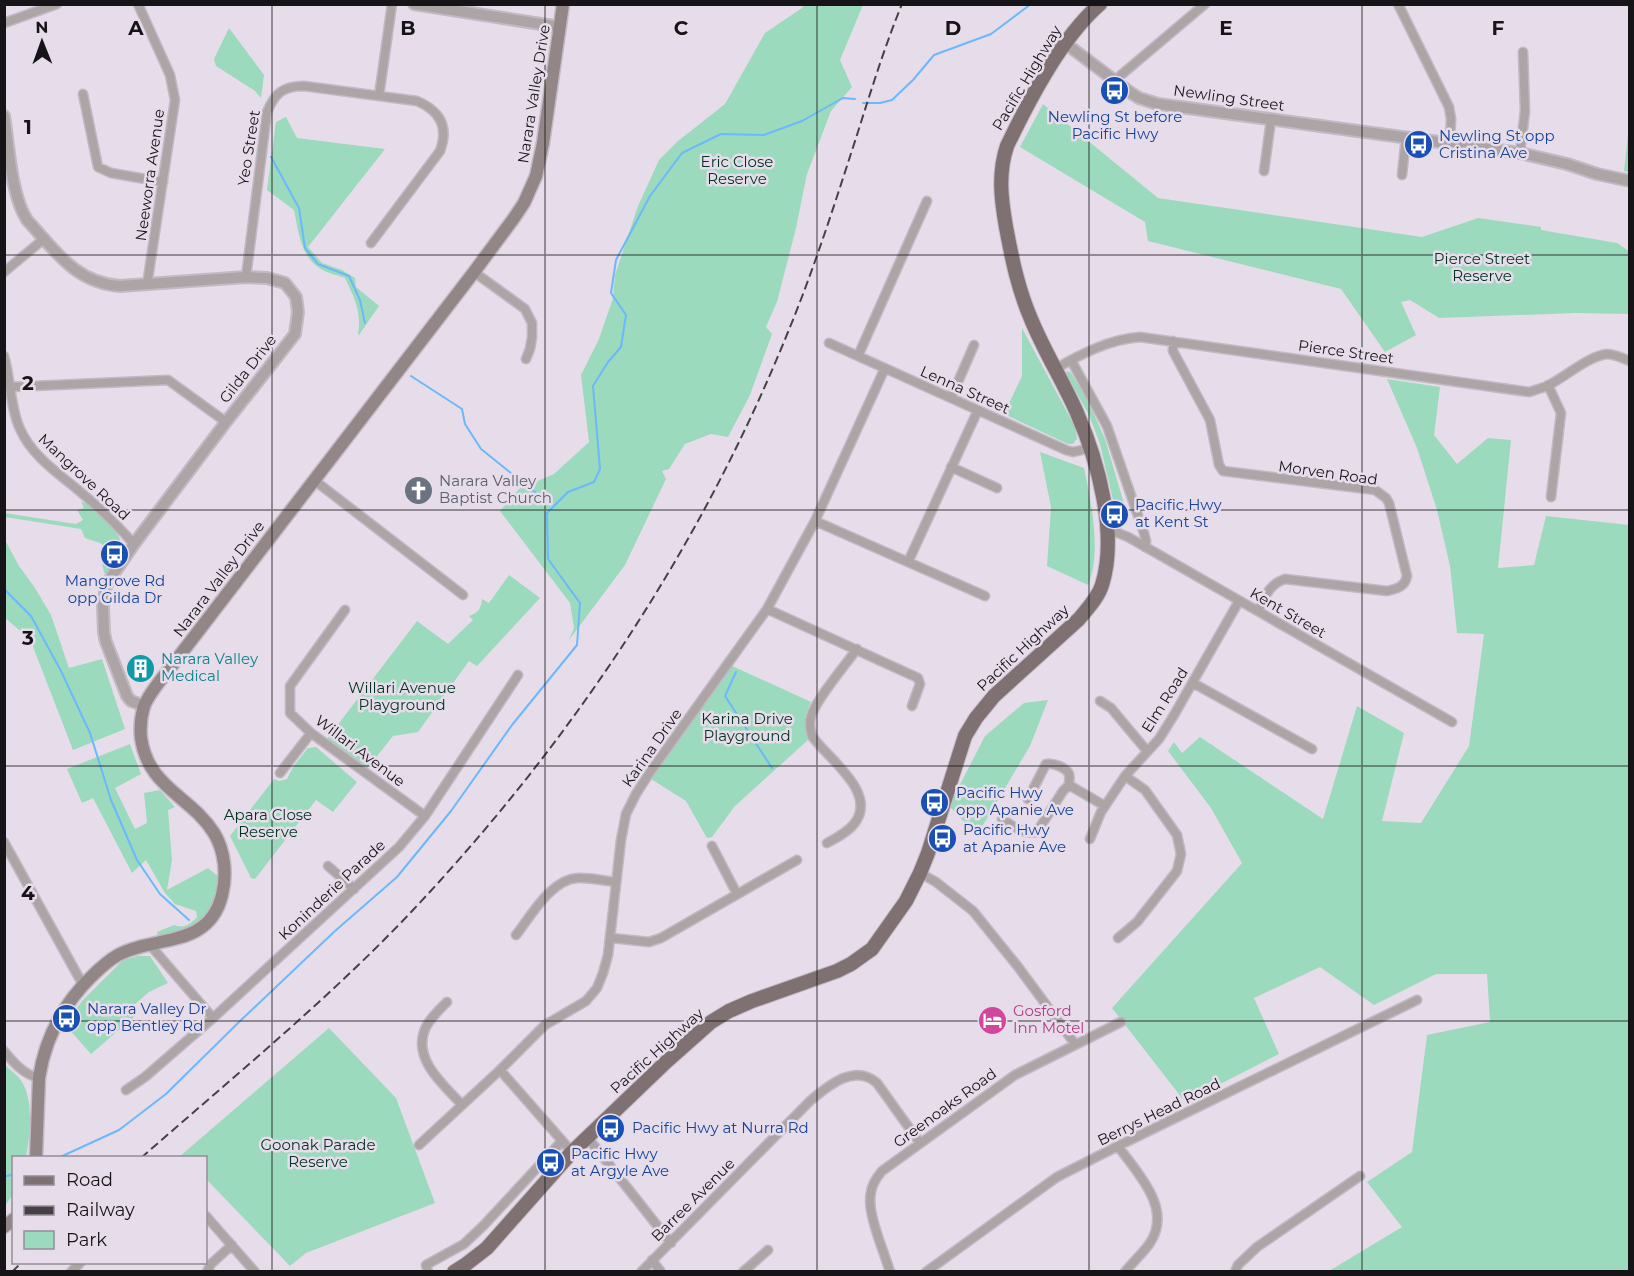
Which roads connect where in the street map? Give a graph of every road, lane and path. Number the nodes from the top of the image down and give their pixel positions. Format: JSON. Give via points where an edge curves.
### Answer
{"nodes":[{"id":1,"x":57,"y":4,"type":"edge"},
{"id":2,"x":138,"y":4,"type":"edge"},
{"id":3,"x":392,"y":4,"type":"edge"},
{"id":4,"x":414,"y":4,"type":"edge"},
{"id":5,"x":563,"y":4,"type":"edge"},
{"id":6,"x":1100,"y":4,"type":"edge"},
{"id":7,"x":1205,"y":4,"type":"edge"},
{"id":8,"x":1398,"y":4,"type":"edge"},
{"id":9,"x":437,"y":6,"type":"edge"},
{"id":10,"x":4,"y":24,"type":"edge"},
{"id":11,"x":560,"y":27,"type":"junction"},
{"id":12,"x":1065,"y":43,"type":"junction"},
{"id":13,"x":1523,"y":52,"type":"dead end"},
{"id":14,"x":1114,"y":81,"type":"junction"},
{"id":15,"x":82,"y":94,"type":"dead end"},
{"id":16,"x":379,"y":96,"type":"junction"},
{"id":17,"x":4,"y":116,"type":"edge"},
{"id":18,"x":1271,"y":120,"type":"junction"},
{"id":19,"x":1406,"y":137,"type":"junction"},
{"id":20,"x":1450,"y":143,"type":"junction"},
{"id":21,"x":1520,"y":153,"type":"junction"},
{"id":22,"x":1264,"y":171,"type":"dead end"},
{"id":23,"x":1402,"y":175,"type":"dead end"},
{"id":24,"x":1629,"y":181,"type":"edge"},
{"id":25,"x":163,"y":182,"type":"junction"},
{"id":26,"x":927,"y":201,"type":"dead end"},
{"id":27,"x":45,"y":238,"type":"junction"},
{"id":28,"x":371,"y":243,"type":"dead end"},
{"id":29,"x":4,"y":272,"type":"edge"},
{"id":30,"x":474,"y":272,"type":"junction"},
{"id":31,"x":246,"y":277,"type":"junction"},
{"id":32,"x":147,"y":285,"type":"junction"},
{"id":33,"x":1173,"y":341,"type":"junction"},
{"id":34,"x":829,"y":343,"type":"dead end"},
{"id":35,"x":974,"y":345,"type":"dead end"},
{"id":36,"x":4,"y":356,"type":"edge"},
{"id":37,"x":858,"y":356,"type":"junction"},
{"id":38,"x":526,"y":359,"type":"dead end"},
{"id":39,"x":1071,"y":360,"type":"junction"},
{"id":40,"x":1629,"y":361,"type":"edge"},
{"id":41,"x":885,"y":368,"type":"junction"},
{"id":42,"x":1055,"y":369,"type":"junction"},
{"id":43,"x":1548,"y":385,"type":"junction"},
{"id":44,"x":11,"y":387,"type":"junction"},
{"id":45,"x":951,"y":398,"type":"junction"},
{"id":46,"x":978,"y":410,"type":"junction"},
{"id":47,"x":226,"y":422,"type":"junction"},
{"id":48,"x":1091,"y":448,"type":"junction"},
{"id":49,"x":951,"y":467,"type":"junction"},
{"id":50,"x":314,"y":480,"type":"junction"},
{"id":51,"x":997,"y":488,"type":"dead end"},
{"id":52,"x":1551,"y":497,"type":"dead end"},
{"id":53,"x":815,"y":521,"type":"junction"},
{"id":54,"x":1108,"y":532,"type":"junction"},
{"id":55,"x":134,"y":544,"type":"junction"},
{"id":56,"x":1145,"y":547,"type":"junction"},
{"id":57,"x":908,"y":562,"type":"junction"},
{"id":58,"x":463,"y":595,"type":"dead end"},
{"id":59,"x":985,"y":596,"type":"dead end"},
{"id":60,"x":1239,"y":601,"type":"junction"},
{"id":61,"x":767,"y":609,"type":"junction"},
{"id":62,"x":345,"y":610,"type":"dead end"},
{"id":63,"x":1258,"y":611,"type":"junction"},
{"id":64,"x":857,"y":649,"type":"junction"},
{"id":65,"x":518,"y":675,"type":"dead end"},
{"id":66,"x":1192,"y":683,"type":"junction"},
{"id":67,"x":1100,"y":701,"type":"dead end"},
{"id":68,"x":145,"y":706,"type":"junction"},
{"id":69,"x":912,"y":706,"type":"dead end"},
{"id":70,"x":1452,"y":722,"type":"dead end"},
{"id":71,"x":311,"y":733,"type":"junction"},
{"id":72,"x":1312,"y":749,"type":"dead end"},
{"id":73,"x":1147,"y":751,"type":"junction"},
{"id":74,"x":280,"y":772,"type":"dead end"},
{"id":75,"x":1125,"y":776,"type":"junction"},
{"id":76,"x":1069,"y":785,"type":"junction"},
{"id":77,"x":1029,"y":799,"type":"dead end"},
{"id":78,"x":1105,"y":806,"type":"junction"},
{"id":79,"x":425,"y":816,"type":"junction"},
{"id":80,"x":1002,"y":819,"type":"dead end"},
{"id":81,"x":1090,"y":839,"type":"dead end"},
{"id":82,"x":4,"y":842,"type":"edge"},
{"id":83,"x":827,"y":843,"type":"dead end"},
{"id":84,"x":712,"y":846,"type":"dead end"},
{"id":85,"x":796,"y":860,"type":"dead end"},
{"id":86,"x":328,"y":866,"type":"dead end"},
{"id":87,"x":920,"y":873,"type":"junction"},
{"id":88,"x":616,"y":882,"type":"junction"},
{"id":89,"x":354,"y":889,"type":"junction"},
{"id":90,"x":737,"y":894,"type":"junction"},
{"id":91,"x":516,"y":935,"type":"dead end"},
{"id":92,"x":611,"y":938,"type":"junction"},
{"id":93,"x":1118,"y":938,"type":"dead end"},
{"id":94,"x":150,"y":945,"type":"junction"},
{"id":95,"x":83,"y":985,"type":"junction"},
{"id":96,"x":1417,"y":1000,"type":"dead end"},
{"id":97,"x":447,"y":1002,"type":"dead end"},
{"id":98,"x":213,"y":1018,"type":"junction"},
{"id":99,"x":1121,"y":1022,"type":"dead end"},
{"id":100,"x":1075,"y":1044,"type":"junction"},
{"id":101,"x":4,"y":1051,"type":"edge"},
{"id":102,"x":500,"y":1070,"type":"junction"},
{"id":103,"x":39,"y":1078,"type":"junction"},
{"id":104,"x":126,"y":1090,"type":"dead end"},
{"id":105,"x":462,"y":1105,"type":"junction"},
{"id":106,"x":588,"y":1138,"type":"junction"},
{"id":107,"x":562,"y":1141,"type":"junction"},
{"id":108,"x":920,"y":1143,"type":"junction"},
{"id":109,"x":419,"y":1145,"type":"dead end"},
{"id":110,"x":1118,"y":1146,"type":"junction"},
{"id":111,"x":572,"y":1152,"type":"junction"},
{"id":112,"x":36,"y":1156,"type":"edge"},
{"id":113,"x":1360,"y":1176,"type":"dead end"},
{"id":114,"x":207,"y":1217,"type":"edge"},
{"id":115,"x":671,"y":1243,"type":"junction"},
{"id":116,"x":232,"y":1245,"type":"junction"},
{"id":117,"x":768,"y":1250,"type":"dead end"},
{"id":118,"x":652,"y":1260,"type":"junction"},
{"id":119,"x":207,"y":1272,"type":"edge"},
{"id":120,"x":255,"y":1272,"type":"edge"},
{"id":121,"x":428,"y":1272,"type":"edge"},
{"id":122,"x":454,"y":1272,"type":"edge"},
{"id":123,"x":641,"y":1272,"type":"edge"},
{"id":124,"x":661,"y":1272,"type":"edge"},
{"id":125,"x":743,"y":1272,"type":"edge"},
{"id":126,"x":890,"y":1272,"type":"edge"},
{"id":127,"x":926,"y":1272,"type":"edge"},
{"id":128,"x":1125,"y":1272,"type":"edge"},
{"id":129,"x":1235,"y":1272,"type":"edge"}],
"edges":[{"from":1,"to":10,"type":"street"},
{"from":2,"to":25,"type":"street","name":"Neeworra Avenue","via":[[170,75],[175,100]]},
{"from":3,"to":16,"type":"street"},
{"from":4,"to":9,"type":"street"},
{"from":5,"to":11,"type":"main road","name":"Narara Valley Drive"},
{"from":6,"to":12,"type":"main road","name":"Pacific Highway"},
{"from":7,"to":14,"type":"street"},
{"from":8,"to":20,"type":"street","via":[[1449,107]]},
{"from":9,"to":11,"type":"street"},
{"from":11,"to":30,"type":"main road","name":"Narara Valley Drive","via":[[536,176],[524,203]]},
{"from":12,"to":14,"type":"street","name":"Newling Street"},
{"from":12,"to":42,"type":"main road","name":"Pacific Highway","via":[[1012,135],[1001,170],[1004,212],[1019,288]]},
{"from":13,"to":21,"type":"street","via":[[1525,111]]},
{"from":14,"to":18,"type":"street","name":"Newling Street","via":[[1139,98],[1158,104]]},
{"from":15,"to":25,"type":"street","via":[[98,167]]},
{"from":16,"to":28,"type":"street","name":"Yeo Street","via":[[417,101],[433,110],[444,130],[434,161]]},
{"from":16,"to":31,"type":"street","name":"Yeo Street","via":[[296,86],[283,89],[274,98],[267,112]]},
{"from":17,"to":27,"type":"street","name":"Gilda Drive","via":[[18,203],[27,220]]},
{"from":18,"to":19,"type":"street","name":"Newling Street"},
{"from":18,"to":22,"type":"street"},
{"from":19,"to":20,"type":"street","name":"Newling Street"},
{"from":19,"to":23,"type":"street"},
{"from":20,"to":21,"type":"street","name":"Newling Street"},
{"from":21,"to":24,"type":"street","name":"Newling Street"},
{"from":25,"to":32,"type":"street","name":"Neeworra Avenue"},
{"from":26,"to":37,"type":"street"},
{"from":27,"to":29,"type":"street"},
{"from":27,"to":32,"type":"street","name":"Gilda Drive","via":[[78,273],[93,281]]},
{"from":30,"to":38,"type":"street","via":[[525,309],[532,323]]},
{"from":30,"to":50,"type":"main road","name":"Narara Valley Drive"},
{"from":31,"to":32,"type":"street","name":"Gilda Drive"},
{"from":31,"to":47,"type":"street","name":"Gilda Drive","via":[[285,283],[296,297],[295,334]]},
{"from":33,"to":39,"type":"street","name":"Pierce Street","via":[[1140,337],[1117,340]]},
{"from":33,"to":43,"type":"street","name":"Pierce Street","via":[[1529,392]]},
{"from":33,"to":63,"type":"street","name":"Morven Road","via":[[1173,351],[1210,420],[1220,469],[1375,490],[1389,503],[1407,576],[1404,584],[1387,591],[1285,579],[1270,587]]},
{"from":34,"to":37,"type":"street","name":"Lenna Street"},
{"from":35,"to":45,"type":"street"},
{"from":36,"to":44,"type":"street","name":"Mangrove Road"},
{"from":37,"to":41,"type":"street","name":"Lenna Street"},
{"from":39,"to":42,"type":"street","name":"Pierce Street"},
{"from":39,"to":56,"type":"street","via":[[1113,441]]},
{"from":40,"to":43,"type":"street","name":"Pierce Street","via":[[1607,354]]},
{"from":41,"to":45,"type":"street","name":"Lenna Street"},
{"from":41,"to":53,"type":"street","name":"Karina Drive"},
{"from":42,"to":48,"type":"main road","name":"Pacific Highway"},
{"from":43,"to":52,"type":"street","via":[[1561,413]]},
{"from":44,"to":47,"type":"street","via":[[168,380]]},
{"from":44,"to":55,"type":"street","name":"Mangrove Road","via":[[19,428],[34,451]]},
{"from":45,"to":46,"type":"street","name":"Lenna Street"},
{"from":46,"to":48,"type":"street","name":"Lenna Street","via":[[1065,450]]},
{"from":46,"to":49,"type":"street"},
{"from":47,"to":55,"type":"street","name":"Gilda Drive"},
{"from":48,"to":54,"type":"main road","name":"Pacific Highway"},
{"from":49,"to":51,"type":"street"},
{"from":49,"to":57,"type":"street"},
{"from":50,"to":58,"type":"street"},
{"from":50,"to":68,"type":"main road","name":"Narara Valley Drive"},
{"from":53,"to":57,"type":"street"},
{"from":53,"to":61,"type":"street","name":"Karina Drive"},
{"from":54,"to":56,"type":"street","name":"Kent Street"},
{"from":54,"to":87,"type":"main road","name":"Pacific Highway","via":[[1101,587],[1090,605],[994,696],[965,736]]},
{"from":55,"to":68,"type":"street","name":"Gilda Drive","via":[[106,587],[103,622],[124,691],[131,701]]},
{"from":56,"to":60,"type":"street","name":"Kent Street"},
{"from":57,"to":59,"type":"street"},
{"from":60,"to":63,"type":"street","name":"Kent Street"},
{"from":60,"to":66,"type":"street","name":"Elm Road"},
{"from":61,"to":64,"type":"street"},
{"from":61,"to":88,"type":"street","name":"Karina Drive","via":[[636,794],[626,814]]},
{"from":62,"to":71,"type":"street","name":"Willari Avenue","via":[[290,686],[290,713]]},
{"from":63,"to":70,"type":"street","name":"Kent Street"},
{"from":64,"to":69,"type":"street","via":[[918,678],[920,684]]},
{"from":64,"to":83,"type":"street","via":[[811,717],[812,736],[851,781],[861,803],[852,826]]},
{"from":65,"to":79,"type":"street","name":"Koninderie Parade"},
{"from":66,"to":72,"type":"street"},
{"from":66,"to":73,"type":"street","name":"Elm Road","via":[[1159,739]]},
{"from":67,"to":73,"type":"street","via":[[1111,708]]},
{"from":68,"to":94,"type":"main road","name":"Narara Valley Drive","via":[[140,731],[148,764],[214,833],[223,853],[224,872],[220,902],[209,921],[181,938]]},
{"from":71,"to":74,"type":"street"},
{"from":71,"to":79,"type":"street","name":"Willari Avenue"},
{"from":73,"to":75,"type":"street","name":"Elm Road"},
{"from":75,"to":78,"type":"street","name":"Elm Road"},
{"from":75,"to":93,"type":"street","via":[[1145,790],[1177,835],[1180,854],[1177,871],[1137,922]]},
{"from":76,"to":77,"type":"street","via":[[1069,773],[1049,763]]},
{"from":76,"to":78,"type":"street"},
{"from":76,"to":80,"type":"street","via":[[1037,832],[1028,833]]},
{"from":78,"to":81,"type":"street","name":"Elm Road"},
{"from":79,"to":89,"type":"street","name":"Koninderie Parade"},
{"from":82,"to":95,"type":"street"},
{"from":84,"to":90,"type":"street"},
{"from":85,"to":90,"type":"street"},
{"from":86,"to":89,"type":"street"},
{"from":87,"to":100,"type":"street","via":[[973,911]]},
{"from":87,"to":106,"type":"main road","name":"Pacific Highway","via":[[891,924],[862,957],[837,971],[752,1001],[711,1022]]},
{"from":88,"to":91,"type":"street","via":[[578,878],[562,882]]},
{"from":88,"to":92,"type":"street","name":"Karina Drive"},
{"from":89,"to":98,"type":"street","name":"Koninderie Parade"},
{"from":90,"to":92,"type":"street","via":[[655,940]]},
{"from":92,"to":102,"type":"street","name":"Karina Drive","via":[[597,988],[586,1001],[545,1025]]},
{"from":94,"to":95,"type":"main road","name":"Narara Valley Drive","via":[[118,955]]},
{"from":94,"to":98,"type":"street"},
{"from":95,"to":103,"type":"main road","name":"Narara Valley Drive","via":[[53,1028]]},
{"from":96,"to":110,"type":"street","name":"Berrys Head Road"},
{"from":97,"to":105,"type":"street","via":[[424,1030],[422,1050],[428,1066]]},
{"from":98,"to":104,"type":"street","name":"Koninderie Parade"},
{"from":99,"to":100,"type":"street","name":"Greenoaks Road"},
{"from":100,"to":108,"type":"street","name":"Greenoaks Road","via":[[1015,1075]]},
{"from":101,"to":103,"type":"street","via":[[19,1068]]},
{"from":102,"to":105,"type":"street","name":"Karina Drive"},
{"from":102,"to":107,"type":"street"},
{"from":103,"to":112,"type":"main road","name":"Narara Valley Drive"},
{"from":105,"to":109,"type":"street","name":"Karina Drive"},
{"from":106,"to":111,"type":"main road","name":"Pacific Highway"},
{"from":106,"to":115,"type":"street"},
{"from":107,"to":111,"type":"street"},
{"from":107,"to":121,"type":"street","via":[[464,1244],[426,1265]]},
{"from":108,"to":115,"type":"street","name":"Barree Avenue","via":[[877,1083],[864,1075],[846,1077],[810,1101]]},
{"from":108,"to":126,"type":"street","name":"Greenoaks Road","via":[[882,1171],[871,1191],[873,1217]]},
{"from":110,"to":127,"type":"street","name":"Berrys Head Road","via":[[1057,1177]]},
{"from":110,"to":128,"type":"street","via":[[1154,1199],[1158,1216],[1150,1243]]},
{"from":111,"to":122,"type":"main road","name":"Pacific Highway","via":[[487,1248]]},
{"from":113,"to":129,"type":"street","via":[[1257,1247]]},
{"from":114,"to":116,"type":"street"},
{"from":115,"to":118,"type":"street","name":"Barree Avenue"},
{"from":116,"to":119,"type":"street"},
{"from":116,"to":120,"type":"street"},
{"from":117,"to":125,"type":"street"},
{"from":118,"to":123,"type":"street","name":"Barree Avenue"},
{"from":118,"to":124,"type":"street"}]}
